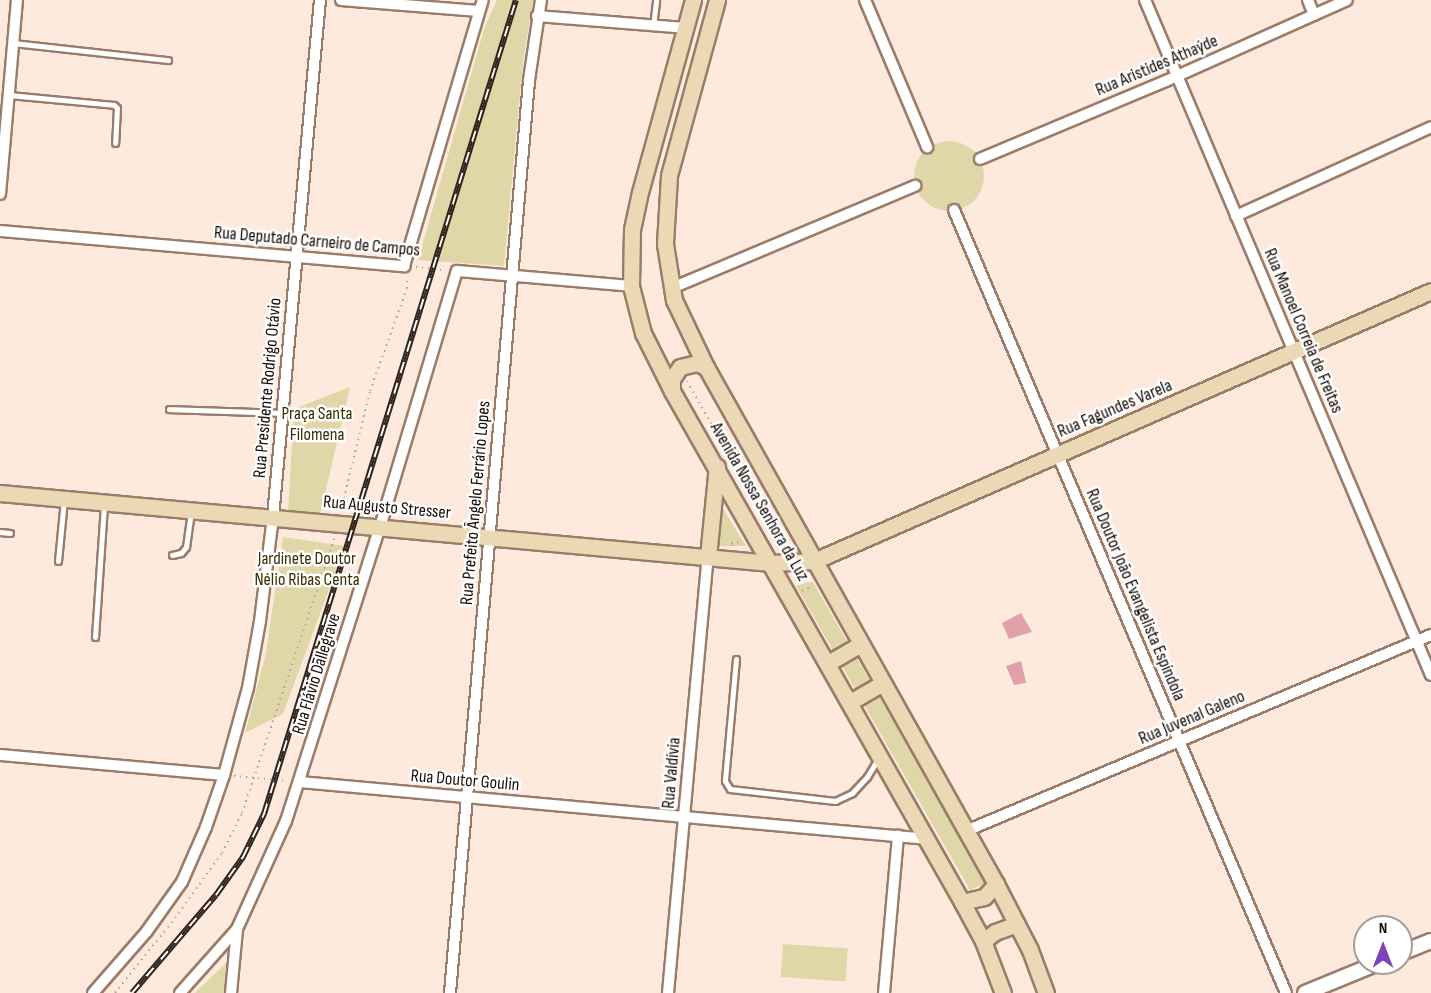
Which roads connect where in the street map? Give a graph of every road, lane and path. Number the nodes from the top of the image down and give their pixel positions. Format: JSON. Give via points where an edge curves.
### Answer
{"nodes":[{"id":1,"x":17,"y":0,"type":"edge"},
{"id":2,"x":320,"y":0,"type":"edge"},
{"id":3,"x":341,"y":0,"type":"edge"},
{"id":4,"x":483,"y":0,"type":"edge"},
{"id":5,"x":541,"y":0,"type":"edge"},
{"id":6,"x":656,"y":0,"type":"edge"},
{"id":7,"x":693,"y":0,"type":"edge"},
{"id":8,"x":717,"y":0,"type":"edge"},
{"id":9,"x":865,"y":0,"type":"edge"},
{"id":10,"x":1145,"y":0,"type":"edge"},
{"id":11,"x":1308,"y":0,"type":"edge"},
{"id":12,"x":1347,"y":0,"type":"edge"},
{"id":13,"x":479,"y":11,"type":"junction"},
{"id":14,"x":1314,"y":15,"type":"junction"},
{"id":15,"x":537,"y":16,"type":"junction"},
{"id":16,"x":653,"y":26,"type":"junction"},
{"id":17,"x":685,"y":28,"type":"junction"},
{"id":18,"x":13,"y":43,"type":"junction"},
{"id":19,"x":168,"y":60,"type":"dead end"},
{"id":20,"x":1177,"y":76,"type":"junction"},
{"id":21,"x":9,"y":96,"type":"junction"},
{"id":22,"x":1431,"y":127,"type":"edge"},
{"id":23,"x":115,"y":143,"type":"dead end"},
{"id":24,"x":927,"y":147,"type":"dead end"},
{"id":25,"x":980,"y":159,"type":"dead end"},
{"id":26,"x":915,"y":186,"type":"dead end"},
{"id":27,"x":0,"y":194,"type":"edge"},
{"id":28,"x":954,"y":210,"type":"dead end"},
{"id":29,"x":1236,"y":216,"type":"junction"},
{"id":30,"x":0,"y":231,"type":"edge"},
{"id":31,"x":297,"y":257,"type":"junction"},
{"id":32,"x":404,"y":266,"type":"junction"},
{"id":33,"x":457,"y":271,"type":"junction"},
{"id":34,"x":511,"y":276,"type":"junction"},
{"id":35,"x":631,"y":286,"type":"junction"},
{"id":36,"x":672,"y":288,"type":"junction"},
{"id":37,"x":1431,"y":291,"type":"edge"},
{"id":38,"x":1294,"y":353,"type":"junction"},
{"id":39,"x":706,"y":367,"type":"junction"},
{"id":40,"x":683,"y":373,"type":"dead end"},
{"id":41,"x":672,"y":391,"type":"junction"},
{"id":42,"x":169,"y":409,"type":"dead end"},
{"id":43,"x":283,"y":414,"type":"junction"},
{"id":44,"x":1058,"y":455,"type":"junction"},
{"id":45,"x":717,"y":466,"type":"junction"},
{"id":46,"x":0,"y":492,"type":"edge"},
{"id":47,"x":64,"y":498,"type":"junction"},
{"id":48,"x":104,"y":502,"type":"junction"},
{"id":49,"x":192,"y":510,"type":"junction"},
{"id":50,"x":341,"y":511,"type":"dead end"},
{"id":51,"x":273,"y":517,"type":"junction"},
{"id":52,"x":380,"y":527,"type":"junction"},
{"id":53,"x":0,"y":532,"type":"edge"},
{"id":54,"x":10,"y":533,"type":"dead end"},
{"id":55,"x":335,"y":536,"type":"dead end"},
{"id":56,"x":489,"y":537,"type":"junction"},
{"id":57,"x":786,"y":537,"type":"dead end"},
{"id":58,"x":776,"y":538,"type":"junction"},
{"id":59,"x":769,"y":539,"type":"dead end"},
{"id":60,"x":744,"y":542,"type":"dead end"},
{"id":61,"x":732,"y":546,"type":"dead end"},
{"id":62,"x":781,"y":547,"type":"dead end"},
{"id":63,"x":172,"y":555,"type":"dead end"},
{"id":64,"x":708,"y":557,"type":"junction"},
{"id":65,"x":58,"y":561,"type":"dead end"},
{"id":66,"x":814,"y":561,"type":"junction"},
{"id":67,"x":771,"y":562,"type":"junction"},
{"id":68,"x":803,"y":584,"type":"dead end"},
{"id":69,"x":814,"y":585,"type":"dead end"},
{"id":70,"x":806,"y":589,"type":"junction"},
{"id":71,"x":799,"y":593,"type":"dead end"},
{"id":72,"x":1431,"y":635,"type":"edge"},
{"id":73,"x":95,"y":637,"type":"dead end"},
{"id":74,"x":1417,"y":641,"type":"junction"},
{"id":75,"x":861,"y":644,"type":"junction"},
{"id":76,"x":736,"y":659,"type":"dead end"},
{"id":77,"x":828,"y":663,"type":"junction"},
{"id":78,"x":1431,"y":675,"type":"edge"},
{"id":79,"x":883,"y":683,"type":"junction"},
{"id":80,"x":850,"y":702,"type":"junction"},
{"id":81,"x":1179,"y":741,"type":"junction"},
{"id":82,"x":0,"y":755,"type":"edge"},
{"id":83,"x":880,"y":755,"type":"junction"},
{"id":84,"x":224,"y":775,"type":"junction"},
{"id":85,"x":255,"y":778,"type":"junction"},
{"id":86,"x":300,"y":782,"type":"junction"},
{"id":87,"x":467,"y":797,"type":"junction"},
{"id":88,"x":684,"y":817,"type":"junction"},
{"id":89,"x":966,"y":831,"type":"junction"},
{"id":90,"x":898,"y":836,"type":"junction"},
{"id":91,"x":928,"y":839,"type":"junction"},
{"id":92,"x":996,"y":884,"type":"junction"},
{"id":93,"x":962,"y":902,"type":"junction"},
{"id":94,"x":1017,"y":924,"type":"junction"},
{"id":95,"x":237,"y":929,"type":"junction"},
{"id":96,"x":983,"y":941,"type":"junction"},
{"id":97,"x":1431,"y":941,"type":"edge"},
{"id":98,"x":1413,"y":948,"type":"edge"},
{"id":99,"x":1353,"y":973,"type":"edge"},
{"id":100,"x":93,"y":993,"type":"edge"},
{"id":101,"x":115,"y":993,"type":"edge"},
{"id":102,"x":180,"y":993,"type":"edge"},
{"id":103,"x":231,"y":993,"type":"edge"},
{"id":104,"x":450,"y":993,"type":"edge"},
{"id":105,"x":668,"y":993,"type":"edge"},
{"id":106,"x":884,"y":993,"type":"edge"},
{"id":107,"x":1003,"y":993,"type":"edge"},
{"id":108,"x":1046,"y":993,"type":"edge"},
{"id":109,"x":1286,"y":993,"type":"edge"},
{"id":110,"x":1305,"y":993,"type":"edge"}],
"edges":[{"from":1,"to":18,"type":"street"},
{"from":2,"to":31,"type":"street","name":"Rua Presidente Rodrigo Otávio"},
{"from":3,"to":13,"type":"street"},
{"from":4,"to":13,"type":"street"},
{"from":5,"to":15,"type":"street"},
{"from":6,"to":16,"type":"lane"},
{"from":7,"to":17,"type":"main road","name":"Avenida Nossa Senhora da Luz"},
{"from":8,"to":36,"type":"main road","name":"Avenida Nossa Senhora da Luz","via":[[669,176],[665,244]]},
{"from":9,"to":24,"type":"street"},
{"from":10,"to":20,"type":"street","name":"Rua Manoel Correia de Freitas"},
{"from":11,"to":14,"type":"street"},
{"from":12,"to":14,"type":"street","name":"Rua Aristides Athaýde"},
{"from":13,"to":32,"type":"street"},
{"from":14,"to":20,"type":"street","name":"Rua Aristides Athaýde"},
{"from":15,"to":16,"type":"street"},
{"from":15,"to":34,"type":"street","name":"Rua Prefeito Ângelo Ferrário Lopes"},
{"from":16,"to":17,"type":"street"},
{"from":17,"to":35,"type":"main road","name":"Avenida Nossa Senhora da Luz","via":[[635,213]]},
{"from":18,"to":19,"type":"lane"},
{"from":18,"to":21,"type":"street"},
{"from":20,"to":25,"type":"street","name":"Rua Aristides Athaýde"},
{"from":20,"to":29,"type":"street","name":"Rua Manoel Correia de Freitas"},
{"from":21,"to":23,"type":"lane","via":[[114,105]]},
{"from":21,"to":27,"type":"street"},
{"from":22,"to":29,"type":"street"},
{"from":26,"to":36,"type":"street"},
{"from":28,"to":44,"type":"street","name":"Rua Doutor João Evangelista Espíndola"},
{"from":29,"to":38,"type":"street","name":"Rua Manoel Correia de Freitas"},
{"from":30,"to":31,"type":"street","name":"Rua Deputado Carneiro de Campos"},
{"from":31,"to":32,"type":"street","name":"Rua Deputado Carneiro de Campos"},
{"from":31,"to":43,"type":"street","name":"Rua Presidente Rodrigo Otávio"},
{"from":32,"to":33,"type":"path","name":"Rua Deputado Carneiro de Campos"},
{"from":32,"to":50,"type":"path","via":[[407,288],[370,391]]},
{"from":33,"to":34,"type":"street"},
{"from":33,"to":52,"type":"street","name":"Rua Flávio Dallegrave"},
{"from":34,"to":35,"type":"street"},
{"from":34,"to":56,"type":"street","name":"Rua Prefeito Ângelo Ferrário Lopes"},
{"from":35,"to":41,"type":"main road","name":"Avenida Nossa Senhora da Luz","via":[[642,333]]},
{"from":36,"to":39,"type":"main road","name":"Avenida Nossa Senhora da Luz","via":[[682,320]]},
{"from":37,"to":38,"type":"main road","name":"Rua Fagundes Varela"},
{"from":38,"to":44,"type":"main road","name":"Rua Fagundes Varela"},
{"from":38,"to":74,"type":"street","name":"Rua Manoel Correia de Freitas"},
{"from":39,"to":41,"type":"main road","via":[[697,363],[680,367],[672,379]]},
{"from":39,"to":66,"type":"main road","name":"Avenida Nossa Senhora da Luz"},
{"from":40,"to":58,"type":"path"},
{"from":41,"to":45,"type":"main road","name":"Avenida Nossa Senhora da Luz"},
{"from":42,"to":43,"type":"lane"},
{"from":43,"to":51,"type":"street","name":"Rua Presidente Rodrigo Otávio"},
{"from":44,"to":66,"type":"main road","name":"Rua Fagundes Varela"},
{"from":44,"to":81,"type":"street","name":"Rua Doutor João Evangelista Espíndola"},
{"from":45,"to":64,"type":"main road"},
{"from":45,"to":67,"type":"main road","name":"Avenida Nossa Senhora da Luz"},
{"from":46,"to":47,"type":"main road","name":"Rua Augusto Stresser"},
{"from":47,"to":48,"type":"main road","name":"Rua Augusto Stresser"},
{"from":47,"to":65,"type":"lane"},
{"from":48,"to":49,"type":"main road","name":"Rua Augusto Stresser"},
{"from":48,"to":73,"type":"lane"},
{"from":49,"to":51,"type":"main road","name":"Rua Augusto Stresser"},
{"from":49,"to":63,"type":"lane","via":[[186,547]]},
{"from":51,"to":52,"type":"main road","name":"Rua Augusto Stresser"},
{"from":51,"to":84,"type":"street","name":"Rua Presidente Rodrigo Otávio","via":[[255,653]]},
{"from":52,"to":56,"type":"main road","name":"Rua Augusto Stresser"},
{"from":52,"to":86,"type":"street","name":"Rua Flávio Dallegrave"},
{"from":53,"to":54,"type":"lane"},
{"from":55,"to":85,"type":"path"},
{"from":56,"to":64,"type":"main road","name":"Rua Augusto Stresser"},
{"from":56,"to":87,"type":"street","name":"Rua Prefeito Ângelo Ferrário Lopes"},
{"from":57,"to":58,"type":"path"},
{"from":58,"to":59,"type":"path"},
{"from":58,"to":62,"type":"path"},
{"from":60,"to":61,"type":"path","via":[[731,543]]},
{"from":64,"to":67,"type":"main road","name":"Rua Augusto Stresser"},
{"from":64,"to":88,"type":"street","name":"Rua Valdívia"},
{"from":66,"to":67,"type":"main road","name":"Rua Augusto Stresser"},
{"from":66,"to":75,"type":"main road","name":"Avenida Nossa Senhora da Luz"},
{"from":67,"to":77,"type":"main road","name":"Avenida Nossa Senhora da Luz"},
{"from":68,"to":70,"type":"path"},
{"from":69,"to":70,"type":"path"},
{"from":70,"to":71,"type":"path"},
{"from":72,"to":74,"type":"street","name":"Rua Juvenal Galeno"},
{"from":74,"to":78,"type":"street","name":"Rua Manoel Correia de Freitas"},
{"from":74,"to":81,"type":"street","name":"Rua Juvenal Galeno"},
{"from":75,"to":77,"type":"main road"},
{"from":75,"to":79,"type":"main road","name":"Avenida Nossa Senhora da Luz"},
{"from":76,"to":83,"type":"lane","via":[[725,781],[730,789],[835,801],[852,793]]},
{"from":77,"to":80,"type":"main road","name":"Avenida Nossa Senhora da Luz"},
{"from":79,"to":80,"type":"main road"},
{"from":79,"to":89,"type":"main road","name":"Avenida Nossa Senhora da Luz"},
{"from":80,"to":83,"type":"main road","name":"Avenida Nossa Senhora da Luz"},
{"from":81,"to":89,"type":"street","name":"Rua Juvenal Galeno"},
{"from":81,"to":109,"type":"street","name":"Rua Doutor João Evangelista Espíndola"},
{"from":82,"to":84,"type":"street"},
{"from":83,"to":91,"type":"main road","name":"Avenida Nossa Senhora da Luz"},
{"from":84,"to":85,"type":"path"},
{"from":84,"to":100,"type":"street","name":"Rua Presidente Rodrigo Otávio","via":[[182,882],[147,931]]},
{"from":85,"to":86,"type":"path"},
{"from":85,"to":101,"type":"path","via":[[222,853]]},
{"from":86,"to":87,"type":"street","name":"Rua Doutor Goulin"},
{"from":86,"to":95,"type":"street","name":"Rua Flávio Dallegrave","via":[[276,846]]},
{"from":87,"to":88,"type":"street","name":"Rua Doutor Goulin"},
{"from":87,"to":104,"type":"street","name":"Rua Prefeito Ângelo Ferrário Lopes"},
{"from":88,"to":90,"type":"street","name":"Rua Doutor Goulin"},
{"from":88,"to":105,"type":"street","name":"Rua Valdívia"},
{"from":89,"to":92,"type":"main road","name":"Avenida Nossa Senhora da Luz"},
{"from":90,"to":91,"type":"street","name":"Rua Doutor Goulin"},
{"from":90,"to":106,"type":"street"},
{"from":91,"to":93,"type":"main road","name":"Avenida Nossa Senhora da Luz"},
{"from":92,"to":93,"type":"main road","via":[[984,897]]},
{"from":92,"to":94,"type":"main road","name":"Avenida Nossa Senhora da Luz"},
{"from":93,"to":96,"type":"main road","name":"Avenida Nossa Senhora da Luz"},
{"from":94,"to":96,"type":"main road"},
{"from":94,"to":108,"type":"main road","name":"Avenida Nossa Senhora da Luz"},
{"from":95,"to":102,"type":"street","name":"Rua Flávio Dallegrave"},
{"from":95,"to":103,"type":"street"},
{"from":96,"to":107,"type":"main road","name":"Avenida Nossa Senhora da Luz"},
{"from":97,"to":98,"type":"street"},
{"from":99,"to":110,"type":"street"}]}
